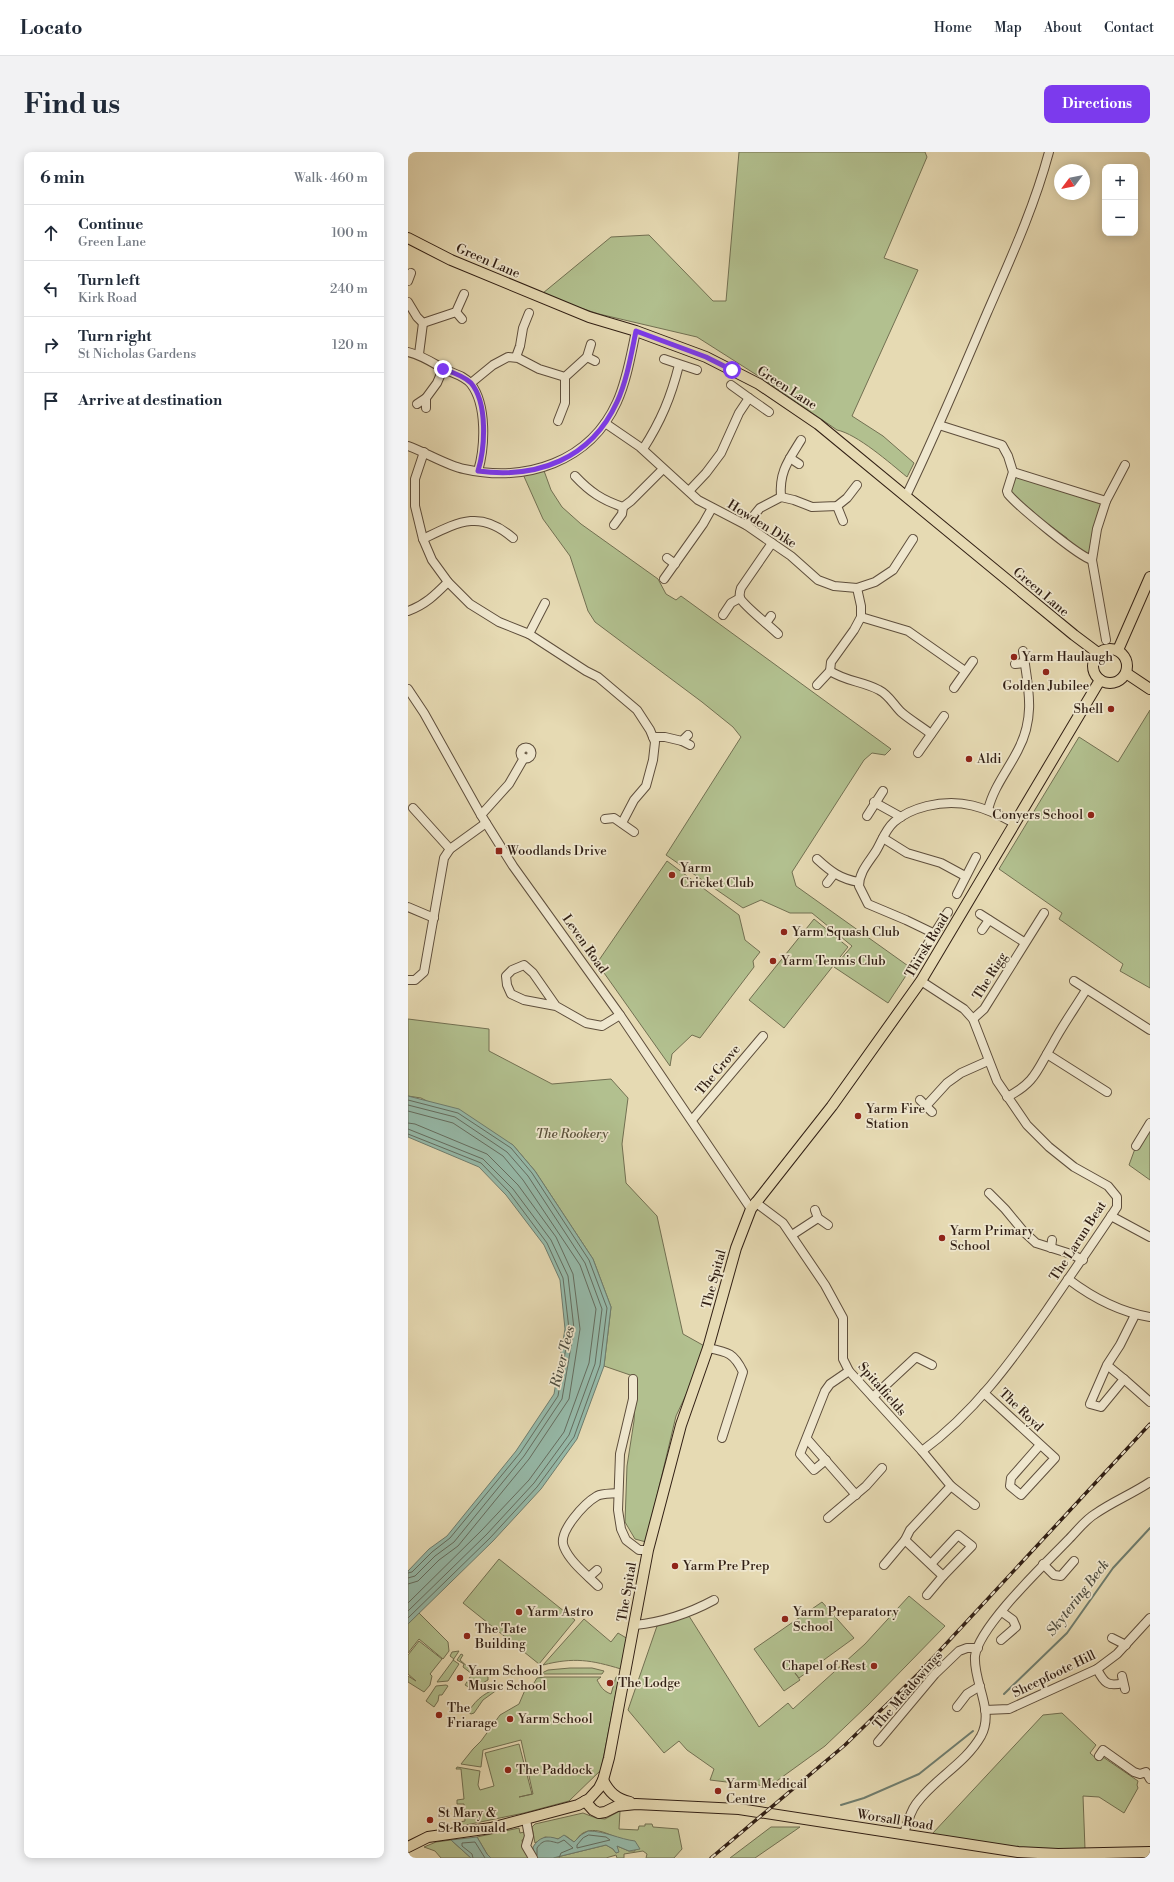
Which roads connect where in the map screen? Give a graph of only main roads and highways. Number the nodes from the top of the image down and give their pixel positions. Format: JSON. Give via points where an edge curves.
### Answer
{"nodes":[{"id":1,"x":408,"y":238,"type":"edge"},
{"id":2,"x":1150,"y":577,"type":"edge"},
{"id":3,"x":1118,"y":650,"type":"junction"},
{"id":4,"x":1098,"y":653,"type":"junction"},
{"id":5,"x":1126,"y":673,"type":"junction"},
{"id":6,"x":1100,"y":680,"type":"junction"},
{"id":7,"x":1150,"y":689,"type":"edge"},
{"id":8,"x":753,"y":1206,"type":"joint"},
{"id":9,"x":603,"y":1780,"type":"junction"},
{"id":10,"x":585,"y":1801,"type":"junction"},
{"id":11,"x":636,"y":1804,"type":"junction"},
{"id":12,"x":408,"y":1847,"type":"edge"},
{"id":13,"x":1150,"y":1852,"type":"edge"}],
"edges":[{"from":1,"to":4,"type":"main road","name":"Green Lane","via":[[451,260],[589,317],[706,357],[759,384],[818,424]]},
{"from":2,"to":3,"type":"main road"},
{"from":3,"to":4,"type":"main road","via":[[1109,648]]},
{"from":3,"to":5,"type":"main road","via":[[1127,660]]},
{"from":4,"to":6,"type":"main road","via":[[1092,664]]},
{"from":5,"to":6,"type":"main road","via":[[1116,682],[1105,683]]},
{"from":5,"to":7,"type":"main road"},
{"from":6,"to":8,"type":"main road","name":"Thirsk Road","via":[[922,981],[832,1106]]},
{"from":8,"to":9,"type":"main road","name":"The Spital","via":[[736,1248],[708,1348],[681,1425],[648,1550]]},
{"from":9,"to":10,"type":"main road","name":"The Spital","via":[[596,1792]]},
{"from":9,"to":11,"type":"main road","name":"Worsall Road","via":[[617,1798]]},
{"from":10,"to":11,"type":"main road","name":"Worsall Road","via":[[593,1810],[602,1813],[617,1806]]},
{"from":10,"to":12,"type":"main road","name":"The Spital","via":[[573,1807],[526,1820],[428,1837]]},
{"from":11,"to":13,"type":"main road","name":"Worsall Road","via":[[739,1809],[1018,1852]]}]}
